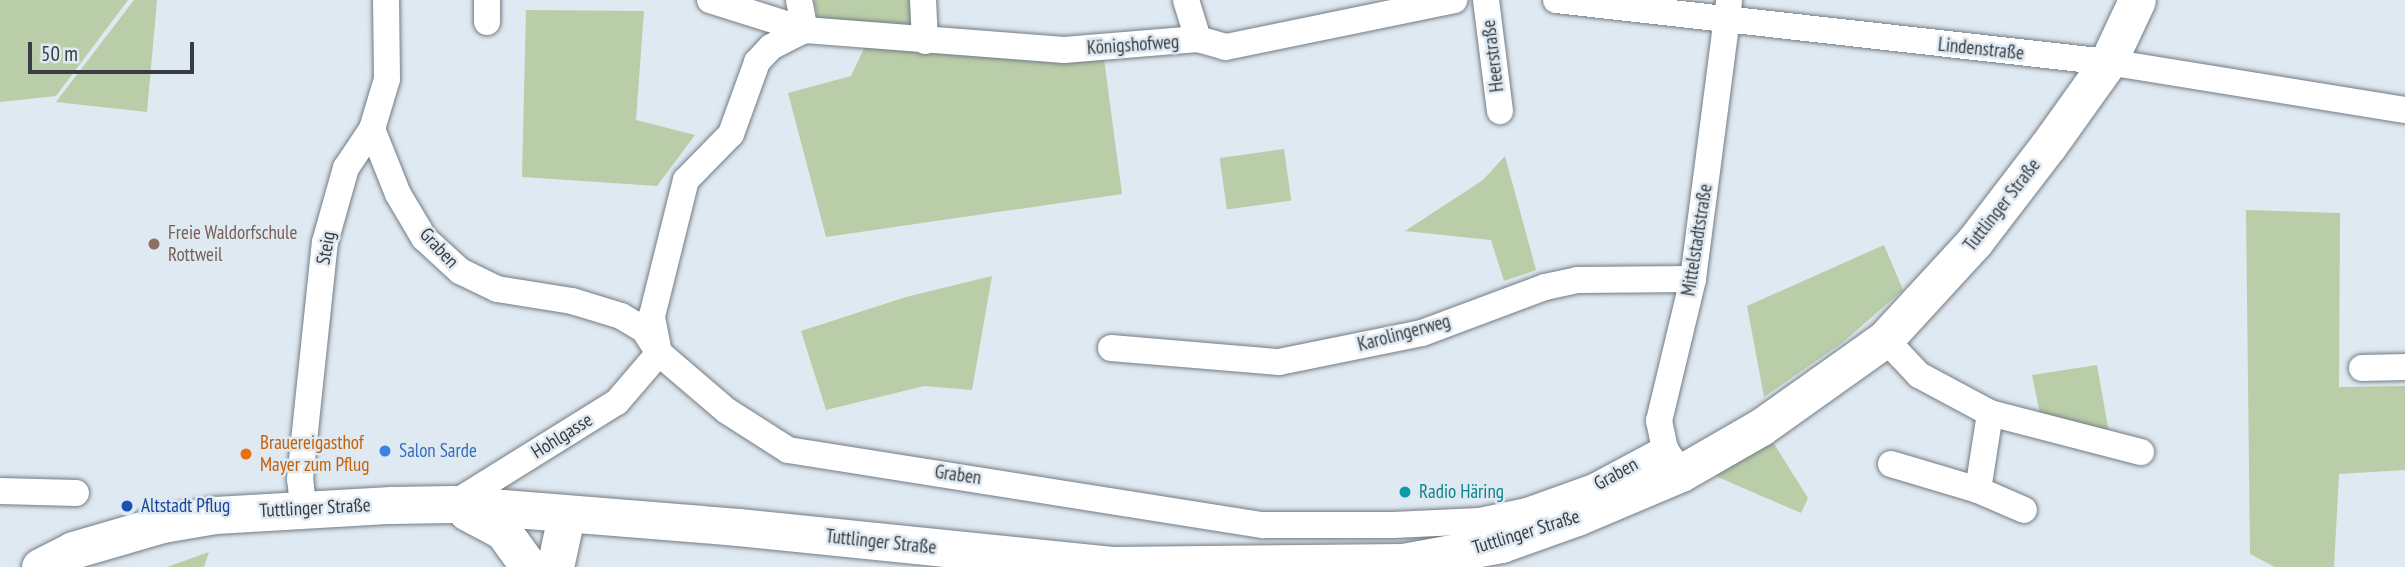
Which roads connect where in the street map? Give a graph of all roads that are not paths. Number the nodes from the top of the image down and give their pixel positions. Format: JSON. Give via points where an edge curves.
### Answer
{"nodes":[{"id":1,"x":386,"y":0,"type":"edge"},
{"id":2,"x":710,"y":0,"type":"edge"},
{"id":3,"x":799,"y":0,"type":"edge"},
{"id":4,"x":923,"y":0,"type":"edge"},
{"id":5,"x":1186,"y":0,"type":"edge"},
{"id":6,"x":1454,"y":0,"type":"edge"},
{"id":7,"x":1486,"y":0,"type":"edge"},
{"id":8,"x":1556,"y":0,"type":"edge"},
{"id":9,"x":2137,"y":0,"type":"edge"},
{"id":10,"x":1727,"y":11,"type":"edge"},
{"id":11,"x":806,"y":30,"type":"junction"},
{"id":12,"x":1198,"y":39,"type":"junction"},
{"id":13,"x":925,"y":41,"type":"junction"},
{"id":14,"x":2108,"y":62,"type":"junction"},
{"id":15,"x":2405,"y":110,"type":"edge"},
{"id":16,"x":1500,"y":111,"type":"dead end"},
{"id":17,"x":372,"y":129,"type":"junction"},
{"id":18,"x":1693,"y":279,"type":"junction"},
{"id":19,"x":1885,"y":339,"type":"junction"},
{"id":20,"x":1111,"y":348,"type":"dead end"},
{"id":21,"x":659,"y":353,"type":"junction"},
{"id":22,"x":2405,"y":367,"type":"edge"},
{"id":23,"x":2362,"y":368,"type":"dead end"},
{"id":24,"x":1990,"y":414,"type":"junction"},
{"id":25,"x":2141,"y":452,"type":"dead end"},
{"id":26,"x":1673,"y":461,"type":"junction"},
{"id":27,"x":1891,"y":464,"type":"dead end"},
{"id":28,"x":1978,"y":490,"type":"junction"},
{"id":29,"x":0,"y":491,"type":"edge"},
{"id":30,"x":76,"y":493,"type":"dead end"},
{"id":31,"x":453,"y":504,"type":"junction"},
{"id":32,"x":303,"y":506,"type":"junction"},
{"id":33,"x":2024,"y":510,"type":"dead end"},
{"id":34,"x":566,"y":516,"type":"junction"},
{"id":35,"x":40,"y":567,"type":"edge"},
{"id":36,"x":529,"y":567,"type":"edge"},
{"id":37,"x":555,"y":567,"type":"edge"}],
"edges":[{"from":1,"to":17,"type":"street","name":"Steig","via":[[387,79]]},
{"from":2,"to":11,"type":"street","name":"Königshofweg"},
{"from":3,"to":11,"type":"street"},
{"from":4,"to":13,"type":"street"},
{"from":5,"to":12,"type":"street"},
{"from":6,"to":12,"type":"street","name":"Königshofweg","via":[[1226,47]]},
{"from":7,"to":16,"type":"street","name":"Heerstraße"},
{"from":8,"to":10,"type":"street","name":"Lindenstraße"},
{"from":9,"to":14,"type":"street","name":"Tuttlinger Straße"},
{"from":10,"to":14,"type":"street","name":"Lindenstraße"},
{"from":10,"to":18,"type":"street","name":"Mittelstadtstraße"},
{"from":11,"to":13,"type":"street","name":"Königshofweg"},
{"from":11,"to":21,"type":"street","via":[[771,47],[757,62],[732,134],[686,180],[652,316]]},
{"from":12,"to":13,"type":"street","name":"Königshofweg","via":[[1064,50]]},
{"from":14,"to":15,"type":"street","name":"Lindenstraße"},
{"from":14,"to":19,"type":"street","name":"Tuttlinger Straße","via":[[1975,242]]},
{"from":17,"to":21,"type":"street","name":"Graben","via":[[398,194],[424,237],[460,271],[497,289],[572,301],[621,316],[644,330]]},
{"from":17,"to":32,"type":"street","name":"Steig","via":[[346,168],[325,242],[300,479]]},
{"from":18,"to":20,"type":"street","name":"Karolingerweg","via":[[1577,279],[1422,333],[1279,362]]},
{"from":18,"to":26,"type":"street","name":"Mittelstadtstraße","via":[[1659,421]]},
{"from":19,"to":24,"type":"street","via":[[1919,375]]},
{"from":19,"to":26,"type":"street","name":"Tuttlinger Straße","via":[[1761,427]]},
{"from":21,"to":26,"type":"street","name":"Graben","via":[[727,411],[788,450],[1263,526],[1480,521],[1527,511]]},
{"from":21,"to":31,"type":"street","name":"Hohlgasse","via":[[617,402]]},
{"from":22,"to":23,"type":"street"},
{"from":24,"to":25,"type":"street"},
{"from":24,"to":28,"type":"street"},
{"from":26,"to":34,"type":"street","name":"Tuttlinger Straße","via":[[1588,513],[1501,544],[1403,562],[1109,565],[738,527]]},
{"from":27,"to":28,"type":"street"},
{"from":28,"to":33,"type":"street"},
{"from":29,"to":30,"type":"street"},
{"from":31,"to":32,"type":"street","name":"Tuttlinger Straße"},
{"from":31,"to":34,"type":"street","name":"Tuttlinger Straße"},
{"from":31,"to":36,"type":"street","via":[[503,531]]},
{"from":32,"to":35,"type":"street","name":"Tuttlinger Straße","via":[[162,524],[73,550]]},
{"from":34,"to":37,"type":"street"}]}
